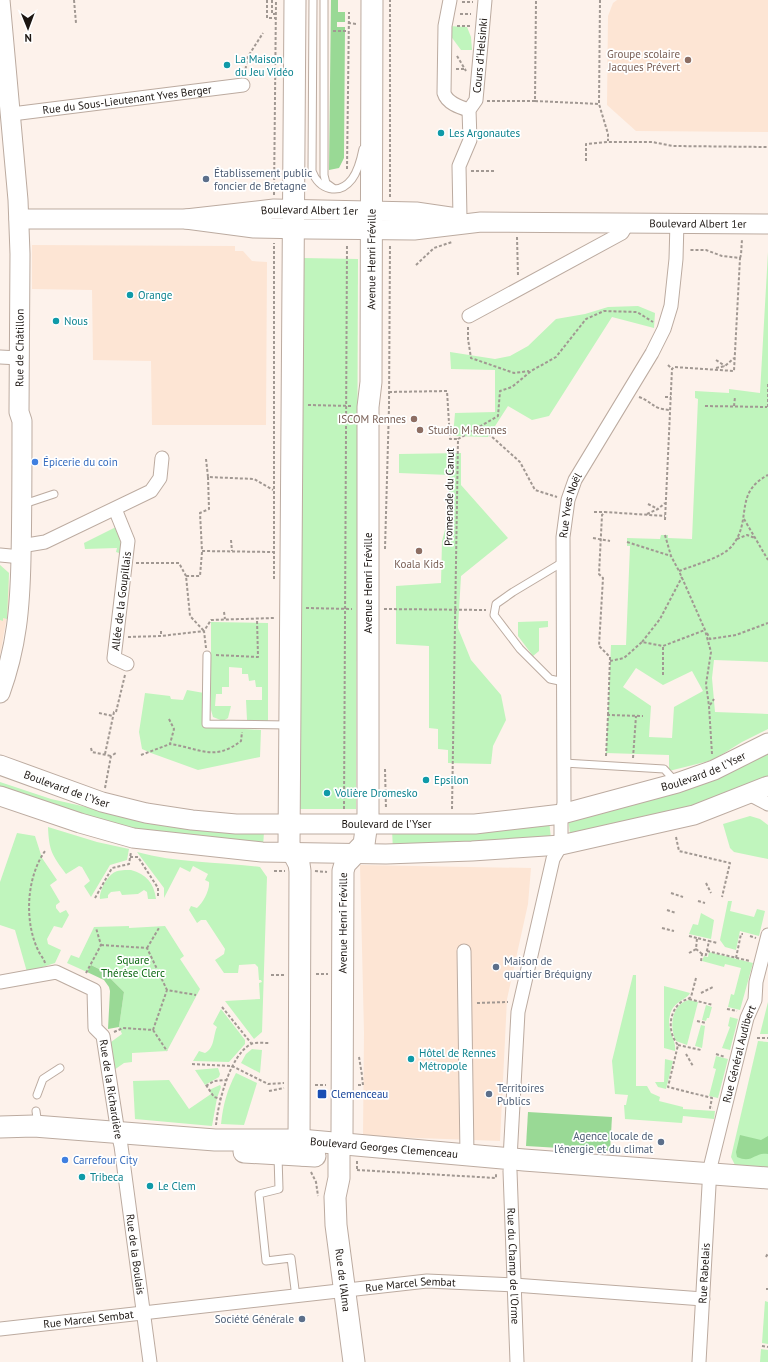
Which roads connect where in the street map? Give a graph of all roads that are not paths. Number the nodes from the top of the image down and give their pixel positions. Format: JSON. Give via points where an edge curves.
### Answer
{"nodes":[{"id":1,"x":295,"y":0,"type":"edge"},
{"id":2,"x":313,"y":0,"type":"edge"},
{"id":3,"x":324,"y":0,"type":"edge"},
{"id":4,"x":372,"y":0,"type":"edge"},
{"id":5,"x":485,"y":1,"type":"edge"},
{"id":6,"x":1,"y":9,"type":"edge"},
{"id":7,"x":448,"y":10,"type":"edge"},
{"id":8,"x":323,"y":35,"type":"junction"},
{"id":9,"x":313,"y":61,"type":"junction"},
{"id":10,"x":243,"y":85,"type":"road end"},
{"id":11,"x":474,"y":101,"type":"junction"},
{"id":12,"x":6,"y":116,"type":"edge"},
{"id":13,"x":372,"y":116,"type":"junction"},
{"id":14,"x":7,"y":145,"type":"edge"},
{"id":15,"x":336,"y":188,"type":"junction"},
{"id":16,"x":460,"y":218,"type":"junction"},
{"id":17,"x":19,"y":219,"type":"junction"},
{"id":18,"x":283,"y":219,"type":"junction"},
{"id":19,"x":381,"y":220,"type":"junction"},
{"id":20,"x":481,"y":222,"type":"junction"},
{"id":21,"x":628,"y":222,"type":"junction"},
{"id":22,"x":677,"y":222,"type":"junction"},
{"id":23,"x":768,"y":224,"type":"edge"},
{"id":24,"x":469,"y":321,"type":"road end"},
{"id":25,"x":0,"y":357,"type":"edge"},
{"id":26,"x":19,"y":358,"type":"junction"},
{"id":27,"x":162,"y":458,"type":"dead end"},
{"id":28,"x":54,"y":494,"type":"dead end"},
{"id":29,"x":22,"y":505,"type":"junction"},
{"id":30,"x":115,"y":509,"type":"junction"},
{"id":31,"x":21,"y":552,"type":"junction"},
{"id":32,"x":0,"y":555,"type":"edge"},
{"id":33,"x":563,"y":562,"type":"junction"},
{"id":34,"x":207,"y":655,"type":"road end"},
{"id":35,"x":127,"y":664,"type":"road end"},
{"id":36,"x":564,"y":682,"type":"junction"},
{"id":37,"x":0,"y":693,"type":"edge"},
{"id":38,"x":290,"y":725,"type":"junction"},
{"id":39,"x":768,"y":743,"type":"edge"},
{"id":40,"x":564,"y":763,"type":"junction"},
{"id":41,"x":0,"y":765,"type":"edge"},
{"id":42,"x":677,"y":783,"type":"junction"},
{"id":43,"x":768,"y":786,"type":"edge"},
{"id":44,"x":749,"y":794,"type":"junction"},
{"id":45,"x":0,"y":796,"type":"edge"},
{"id":46,"x":768,"y":804,"type":"edge"},
{"id":47,"x":562,"y":814,"type":"junction"},
{"id":48,"x":289,"y":824,"type":"junction"},
{"id":49,"x":368,"y":824,"type":"junction"},
{"id":50,"x":561,"y":845,"type":"junction"},
{"id":51,"x":292,"y":853,"type":"junction"},
{"id":52,"x":355,"y":855,"type":"junction"},
{"id":53,"x":768,"y":935,"type":"edge"},
{"id":54,"x":464,"y":951,"type":"dead end"},
{"id":55,"x":0,"y":982,"type":"edge"},
{"id":56,"x":60,"y":1068,"type":"dead end"},
{"id":57,"x":36,"y":1095,"type":"dead end"},
{"id":58,"x":0,"y":1127,"type":"edge"},
{"id":59,"x":0,"y":1137,"type":"edge"},
{"id":60,"x":120,"y":1140,"type":"junction"},
{"id":61,"x":305,"y":1150,"type":"junction"},
{"id":62,"x":340,"y":1151,"type":"junction"},
{"id":63,"x":278,"y":1154,"type":"junction"},
{"id":64,"x":467,"y":1155,"type":"junction"},
{"id":65,"x":505,"y":1166,"type":"junction"},
{"id":66,"x":768,"y":1178,"type":"edge"},
{"id":67,"x":709,"y":1179,"type":"junction"},
{"id":68,"x":768,"y":1190,"type":"edge"},
{"id":69,"x":335,"y":1197,"type":"junction"},
{"id":70,"x":514,"y":1285,"type":"junction"},
{"id":71,"x":344,"y":1291,"type":"junction"},
{"id":72,"x":296,"y":1297,"type":"junction"},
{"id":73,"x":703,"y":1299,"type":"junction"},
{"id":74,"x":144,"y":1312,"type":"junction"},
{"id":75,"x":0,"y":1329,"type":"edge"},
{"id":76,"x":150,"y":1362,"type":"edge"},
{"id":77,"x":354,"y":1362,"type":"edge"},
{"id":78,"x":517,"y":1362,"type":"edge"},
{"id":79,"x":699,"y":1362,"type":"edge"}],
"edges":[{"from":1,"to":18,"type":"main road"},
{"from":2,"to":9,"type":"lane"},
{"from":3,"to":8,"type":"lane"},
{"from":4,"to":13,"type":"main road","name":"Avenue Henri Fréville"},
{"from":5,"to":11,"type":"street","name":"Cours d'Helsinki","via":[[472,69]]},
{"from":6,"to":12,"type":"main road","name":"Rue de Châtillon"},
{"from":7,"to":11,"type":"street","name":"Cours d'Helsinki","via":[[444,69],[446,99]]},
{"from":8,"to":9,"type":"lane"},
{"from":8,"to":15,"type":"lane","via":[[324,175],[328,186]]},
{"from":9,"to":15,"type":"lane","via":[[312,171],[319,184],[326,188]]},
{"from":10,"to":12,"type":"street","name":"Rue du Sous-Lieutenant Yves Berger"},
{"from":11,"to":16,"type":"street","name":"Cours d'Helsinki","via":[[470,140],[459,166]]},
{"from":12,"to":14,"type":"main road","name":"Rue de Châtillon"},
{"from":13,"to":15,"type":"lane","via":[[356,172],[346,185]]},
{"from":13,"to":19,"type":"main road","name":"Avenue Henri Fréville"},
{"from":14,"to":17,"type":"main road","name":"Rue de Châtillon"},
{"from":16,"to":19,"type":"main road","name":"Boulevard Albert 1er","via":[[416,212]]},
{"from":16,"to":20,"type":"main road","name":"Boulevard Albert 1er"},
{"from":17,"to":18,"type":"main road","name":"Boulevard Albert 1er","via":[[186,219],[254,228]]},
{"from":17,"to":26,"type":"main road","name":"Rue de Châtillon"},
{"from":18,"to":19,"type":"main road","name":"Boulevard Albert 1er"},
{"from":18,"to":38,"type":"main road","via":[[293,405],[283,610]]},
{"from":19,"to":20,"type":"main road","name":"Boulevard Albert 1er","via":[[414,230]]},
{"from":19,"to":49,"type":"main road","name":"Avenue Henri Fréville","via":[[368,407],[379,607]]},
{"from":20,"to":21,"type":"main road","name":"Boulevard Albert 1er"},
{"from":21,"to":22,"type":"main road","name":"Boulevard Albert 1er"},
{"from":21,"to":24,"type":"street","via":[[622,233]]},
{"from":22,"to":23,"type":"main road","name":"Boulevard Albert 1er"},
{"from":22,"to":33,"type":"street","name":"Rue Yves Noël","via":[[671,306],[664,329],[575,480],[568,500]]},
{"from":25,"to":26,"type":"street"},
{"from":26,"to":29,"type":"main road","name":"Rue de Châtillon"},
{"from":27,"to":30,"type":"street","via":[[160,478],[151,491]]},
{"from":28,"to":29,"type":"lane"},
{"from":29,"to":31,"type":"main road","name":"Rue de Châtillon"},
{"from":30,"to":31,"type":"street"},
{"from":30,"to":35,"type":"street","name":"Allée de la Goupillais","via":[[128,541],[114,658]]},
{"from":31,"to":32,"type":"street"},
{"from":31,"to":37,"type":"main road","name":"Rue de Châtillon","via":[[17,634]]},
{"from":33,"to":36,"type":"street","name":"Rue Yves Noël"},
{"from":33,"to":36,"type":"lane","via":[[496,604],[494,615],[520,649],[550,679]]},
{"from":34,"to":38,"type":"lane","via":[[206,724]]},
{"from":36,"to":40,"type":"street","name":"Rue Yves Noël"},
{"from":38,"to":48,"type":"main road"},
{"from":39,"to":42,"type":"main road","name":"Boulevard de l'Yser","via":[[714,770]]},
{"from":40,"to":42,"type":"lane","via":[[664,770]]},
{"from":40,"to":47,"type":"street","name":"Rue Yves Noël"},
{"from":41,"to":48,"type":"main road","name":"Boulevard de l'Yser","via":[[102,802],[146,813],[236,824]]},
{"from":42,"to":47,"type":"main road","name":"Boulevard de l'Yser"},
{"from":43,"to":44,"type":"main road"},
{"from":44,"to":46,"type":"street"},
{"from":44,"to":50,"type":"main road","via":[[694,815]]},
{"from":45,"to":51,"type":"main road","via":[[80,823],[132,848]]},
{"from":47,"to":49,"type":"main road","name":"Boulevard de l'Yser","via":[[475,824]]},
{"from":47,"to":50,"type":"street","name":"Rue Yves Noël"},
{"from":48,"to":49,"type":"main road","name":"Boulevard de l'Yser"},
{"from":48,"to":51,"type":"main road","via":[[289,846]]},
{"from":49,"to":52,"type":"main road","name":"Avenue Henri Fréville","via":[[364,844]]},
{"from":50,"to":52,"type":"main road"},
{"from":50,"to":65,"type":"street","name":"Rue du Champ de l'Orme","via":[[553,859],[520,1002]]},
{"from":51,"to":52,"type":"main road"},
{"from":51,"to":61,"type":"main road","via":[[300,871],[292,1084]]},
{"from":52,"to":62,"type":"main road","name":"Avenue Henri Fréville","via":[[345,864],[343,871]]},
{"from":53,"to":67,"type":"street","name":"Rue Général Audibert"},
{"from":54,"to":64,"type":"street"},
{"from":55,"to":60,"type":"street","name":"Rue de la Richardière","via":[[56,972],[94,990],[95,1028],[103,1036]]},
{"from":56,"to":57,"type":"lane","via":[[43,1080]]},
{"from":58,"to":60,"type":"main road","name":"Boulevard Georges Clemenceau","via":[[37,1119]]},
{"from":59,"to":60,"type":"main road","name":"Boulevard Georges Clemenceau"},
{"from":60,"to":61,"type":"main road","name":"Boulevard Georges Clemenceau","via":[[215,1140]]},
{"from":60,"to":63,"type":"main road","name":"Boulevard Georges Clemenceau"},
{"from":60,"to":74,"type":"street","name":"Rue de la Boulais"},
{"from":61,"to":62,"type":"main road","name":"Boulevard Georges Clemenceau"},
{"from":61,"to":63,"type":"main road","name":"Boulevard Georges Clemenceau"},
{"from":61,"to":69,"type":"main road","name":"Rue de l'Alma","via":[[323,1169]]},
{"from":62,"to":64,"type":"main road","name":"Boulevard Georges Clemenceau"},
{"from":62,"to":65,"type":"main road","name":"Boulevard Georges Clemenceau","via":[[375,1159]]},
{"from":62,"to":69,"type":"main road","name":"Rue de l'Alma","via":[[340,1178]]},
{"from":63,"to":72,"type":"lane","via":[[279,1189],[259,1194],[266,1261],[290,1258]]},
{"from":64,"to":65,"type":"main road","name":"Boulevard Georges Clemenceau"},
{"from":65,"to":67,"type":"main road","name":"Boulevard Georges Clemenceau"},
{"from":65,"to":70,"type":"street","name":"Rue du Champ de l'Orme"},
{"from":66,"to":67,"type":"main road","name":"Boulevard Georges Clemenceau"},
{"from":67,"to":68,"type":"main road","name":"Boulevard Georges Clemenceau"},
{"from":67,"to":73,"type":"street","name":"Rue Rabelais"},
{"from":69,"to":71,"type":"main road","name":"Rue de l'Alma"},
{"from":70,"to":71,"type":"street","name":"Rue Marcel Sembat","via":[[427,1281]]},
{"from":70,"to":73,"type":"street","name":"Rue Marcel Sembat"},
{"from":70,"to":78,"type":"street","name":"Rue du Champ de l'Orme"},
{"from":71,"to":72,"type":"street","name":"Rue Marcel Sembat"},
{"from":71,"to":77,"type":"main road","name":"Rue de l'Alma"},
{"from":72,"to":74,"type":"street","name":"Rue Marcel Sembat"},
{"from":73,"to":79,"type":"street","name":"Rue Rabelais"},
{"from":74,"to":75,"type":"street","name":"Rue Marcel Sembat"},
{"from":74,"to":76,"type":"street","name":"Rue de la Boulais"}]}
